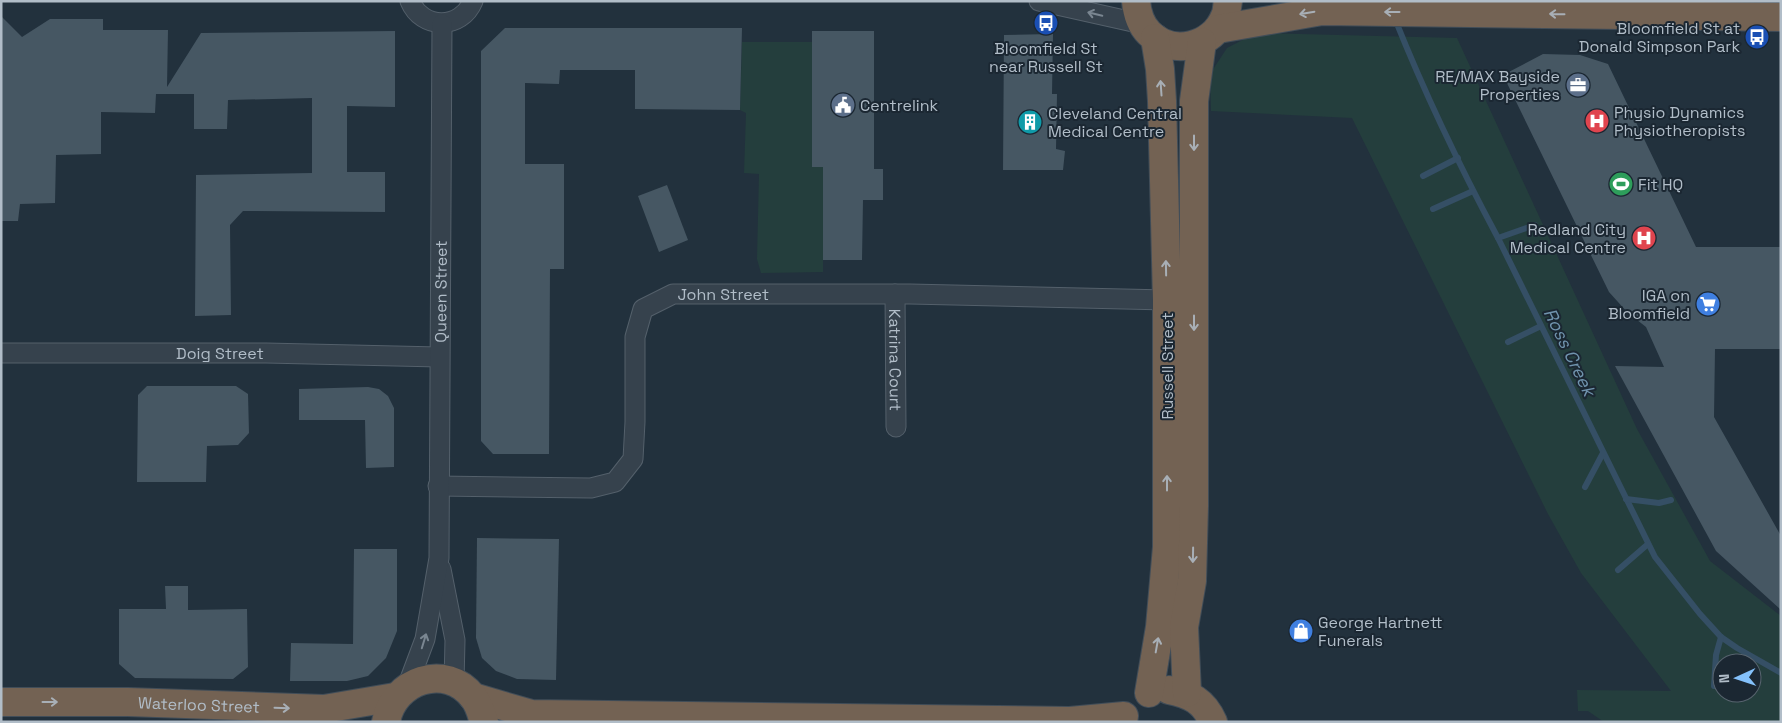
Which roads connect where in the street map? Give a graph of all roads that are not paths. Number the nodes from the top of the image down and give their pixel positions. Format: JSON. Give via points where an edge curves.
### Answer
{"nodes":[{"id":1,"x":410,"y":1,"type":"edge"},
{"id":2,"x":473,"y":1,"type":"edge"},
{"id":3,"x":1039,"y":1,"type":"edge"},
{"id":4,"x":1228,"y":1,"type":"edge"},
{"id":5,"x":1781,"y":17,"type":"edge"},
{"id":6,"x":1144,"y":21,"type":"edge"},
{"id":7,"x":442,"y":24,"type":"junction"},
{"id":8,"x":1210,"y":36,"type":"junction"},
{"id":9,"x":895,"y":294,"type":"junction"},
{"id":10,"x":1166,"y":300,"type":"junction"},
{"id":11,"x":1,"y":353,"type":"edge"},
{"id":12,"x":439,"y":357,"type":"junction"},
{"id":13,"x":896,"y":427,"type":"dead end"},
{"id":14,"x":438,"y":486,"type":"junction"},
{"id":15,"x":438,"y":558,"type":"junction"},
{"id":16,"x":464,"y":690,"type":"junction"},
{"id":17,"x":1149,"y":693,"type":"junction"},
{"id":18,"x":1187,"y":693,"type":"junction"},
{"id":19,"x":1,"y":702,"type":"edge"},
{"id":20,"x":396,"y":702,"type":"edge"},
{"id":21,"x":1123,"y":719,"type":"edge"},
{"id":22,"x":1217,"y":721,"type":"edge"},
{"id":23,"x":484,"y":722,"type":"edge"}],
"edges":[{"from":1,"to":7,"type":"street","via":[[421,17]]},
{"from":2,"to":7,"type":"street","via":[[462,16]]},
{"from":6,"to":3,"type":"street","one_way":true},
{"from":4,"to":8,"type":"highway","name":"Russell Street","via":[[1225,16]]},
{"from":5,"to":8,"type":"highway","one_way":true,"via":[[1322,11]]},
{"from":6,"to":8,"type":"highway","via":[[1166,44],[1178,47],[1190,46]]},
{"from":10,"to":6,"type":"highway","name":"Russell Street","one_way":true,"via":[[1160,69]]},
{"from":7,"to":12,"type":"street","name":"Queen Street"},
{"from":8,"to":18,"type":"highway","name":"Russell Street","one_way":true,"via":[[1194,101],[1194,506],[1192,581],[1184,627]]},
{"from":9,"to":10,"type":"street","name":"John Street"},
{"from":9,"to":13,"type":"street","name":"Katrina Court"},
{"from":9,"to":14,"type":"street","name":"John Street","via":[[673,294],[643,308],[635,337],[633,458],[615,482],[590,488]]},
{"from":17,"to":10,"type":"highway","name":"Russell Street","one_way":true,"via":[[1160,627],[1167,547]]},
{"from":11,"to":12,"type":"street","name":"Doig Street"},
{"from":12,"to":14,"type":"street","name":"Queen Street"},
{"from":14,"to":15,"type":"street","name":"Queen Street"},
{"from":15,"to":16,"type":"street","name":"Queen Street"},
{"from":20,"to":15,"type":"street","name":"Queen Street","one_way":true,"via":[[425,639]]},
{"from":16,"to":20,"type":"highway","name":"Waterloo Street","via":[[438,679],[422,680]]},
{"from":16,"to":21,"type":"highway","via":[[531,714]]},
{"from":16,"to":23,"type":"highway","via":[[480,709]]},
{"from":17,"to":18,"type":"highway","via":[[1165,690]]},
{"from":17,"to":21,"type":"highway","via":[[1134,702]]},
{"from":18,"to":22,"type":"highway"},
{"from":19,"to":20,"type":"highway","name":"Waterloo Street","one_way":true,"via":[[128,702],[324,709]]}]}
